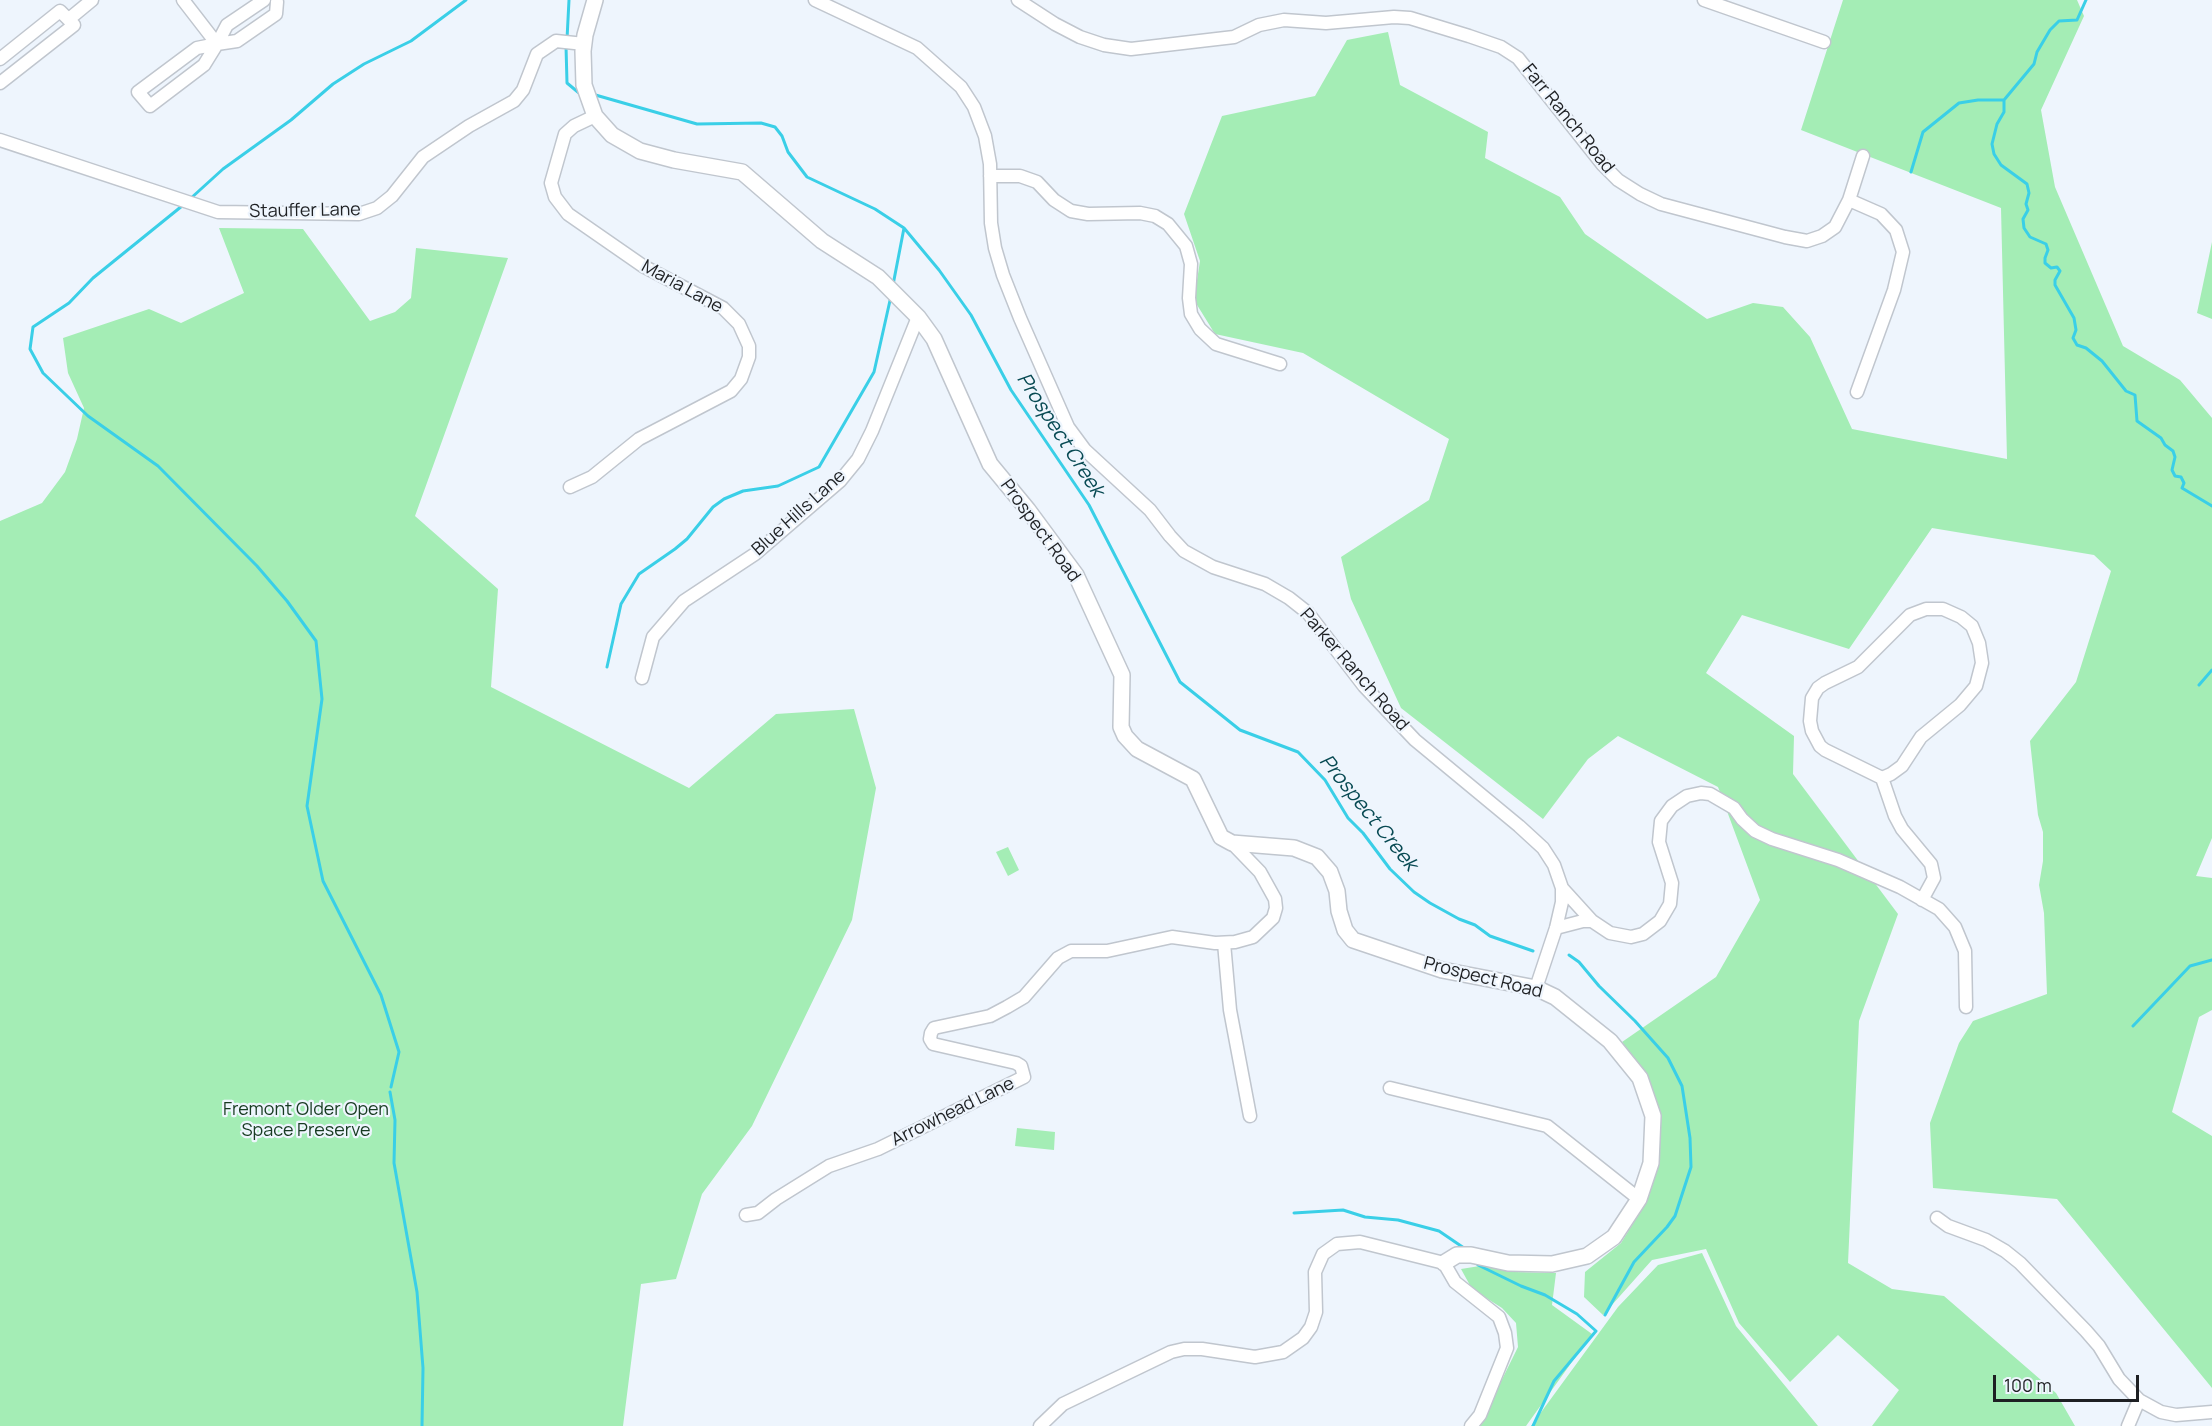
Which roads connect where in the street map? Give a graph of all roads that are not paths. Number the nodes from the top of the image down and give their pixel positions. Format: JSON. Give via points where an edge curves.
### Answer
{"nodes":[{"id":1,"x":92,"y":0,"type":"edge"},
{"id":2,"x":183,"y":0,"type":"edge"},
{"id":3,"x":264,"y":0,"type":"edge"},
{"id":4,"x":595,"y":0,"type":"edge"},
{"id":5,"x":815,"y":0,"type":"edge"},
{"id":6,"x":1018,"y":0,"type":"edge"},
{"id":7,"x":1704,"y":0,"type":"edge"},
{"id":8,"x":276,"y":1,"type":"edge"},
{"id":9,"x":1733,"y":5,"type":"edge"},
{"id":10,"x":69,"y":19,"type":"junction"},
{"id":11,"x":574,"y":42,"type":"junction"},
{"id":12,"x":1824,"y":42,"type":"dead end"},
{"id":13,"x":217,"y":44,"type":"junction"},
{"id":14,"x":0,"y":59,"type":"edge"},
{"id":15,"x":0,"y":83,"type":"edge"},
{"id":16,"x":593,"y":110,"type":"junction"},
{"id":17,"x":0,"y":140,"type":"edge"},
{"id":18,"x":1863,"y":156,"type":"dead end"},
{"id":19,"x":990,"y":176,"type":"junction"},
{"id":20,"x":1849,"y":200,"type":"junction"},
{"id":21,"x":918,"y":317,"type":"junction"},
{"id":22,"x":1280,"y":364,"type":"dead end"},
{"id":23,"x":1857,"y":392,"type":"dead end"},
{"id":24,"x":570,"y":487,"type":"dead end"},
{"id":25,"x":642,"y":678,"type":"dead end"},
{"id":26,"x":1882,"y":778,"type":"junction"},
{"id":27,"x":1232,"y":843,"type":"junction"},
{"id":28,"x":1562,"y":888,"type":"junction"},
{"id":29,"x":1922,"y":900,"type":"junction"},
{"id":30,"x":1592,"y":921,"type":"junction"},
{"id":31,"x":1556,"y":928,"type":"junction"},
{"id":32,"x":1224,"y":943,"type":"junction"},
{"id":33,"x":1536,"y":988,"type":"junction"},
{"id":34,"x":1966,"y":1007,"type":"dead end"},
{"id":35,"x":1390,"y":1088,"type":"dead end"},
{"id":36,"x":1250,"y":1116,"type":"dead end"},
{"id":37,"x":1639,"y":1199,"type":"junction"},
{"id":38,"x":746,"y":1215,"type":"dead end"},
{"id":39,"x":1937,"y":1218,"type":"dead end"},
{"id":40,"x":1444,"y":1263,"type":"junction"},
{"id":41,"x":2139,"y":1400,"type":"junction"},
{"id":42,"x":2212,"y":1412,"type":"edge"},
{"id":43,"x":1040,"y":1426,"type":"edge"},
{"id":44,"x":1471,"y":1426,"type":"edge"},
{"id":45,"x":2128,"y":1426,"type":"edge"}],
"edges":[{"from":1,"to":10,"type":"street"},
{"from":2,"to":13,"type":"street"},
{"from":3,"to":13,"type":"street","via":[[227,26]]},
{"from":4,"to":11,"type":"street","name":"Prospect Road"},
{"from":5,"to":19,"type":"street","name":"Parker Ranch Road","via":[[917,48],[961,87],[985,136]]},
{"from":6,"to":20,"type":"street","name":"Farr Ranch Road","via":[[1080,37],[1131,49],[1234,37],[1258,25],[1284,20],[1326,23],[1410,18],[1501,47],[1518,58],[1603,165],[1618,180],[1661,204],[1807,240],[1835,227]]},
{"from":7,"to":9,"type":"street"},
{"from":8,"to":13,"type":"street","via":[[276,14],[237,41]]},
{"from":9,"to":12,"type":"street"},
{"from":10,"to":14,"type":"street","via":[[60,11]]},
{"from":10,"to":15,"type":"street","via":[[74,25]]},
{"from":11,"to":16,"type":"street","name":"Prospect Road"},
{"from":11,"to":17,"type":"street","name":"Stauffer Lane","via":[[556,41],[537,54],[523,90],[514,101],[423,157],[392,196],[359,214],[218,212]]},
{"from":13,"to":13,"type":"street","via":[[197,48],[138,92],[150,106],[204,65]]},
{"from":16,"to":21,"type":"street","name":"Prospect Road","via":[[612,135],[640,151],[742,172],[822,241],[878,277]]},
{"from":16,"to":24,"type":"street","name":"Maria Lane","via":[[565,134],[551,183],[555,197],[568,214],[643,266],[723,308],[739,324],[749,346],[749,357],[741,379],[731,391],[639,439],[592,477]]},
{"from":18,"to":20,"type":"street","name":"Farr Ranch Road"},
{"from":19,"to":22,"type":"street","via":[[1020,176],[1036,182],[1071,211],[1140,213],[1168,224],[1186,246],[1191,264],[1191,314],[1200,329],[1216,344]]},
{"from":19,"to":28,"type":"street","name":"Parker Ranch Road","via":[[991,223],[1003,275],[1064,416],[1085,450],[1150,510],[1184,551],[1213,567],[1265,584],[1308,613],[1364,686],[1415,740],[1543,848]]},
{"from":20,"to":23,"type":"street","via":[[1881,214],[1896,230],[1903,252],[1894,291]]},
{"from":21,"to":25,"type":"street","name":"Blue Hills Lane","via":[[858,459],[840,481],[755,554],[684,601],[653,637]]},
{"from":21,"to":27,"type":"street","name":"Prospect Road","via":[[934,339],[990,464],[1076,575],[1122,675],[1121,727],[1125,736],[1137,749],[1192,779],[1221,837]]},
{"from":26,"to":26,"type":"street","via":[[1902,766],[1921,737],[1960,705],[1976,686],[1982,663],[1972,626],[1943,609],[1926,609],[1910,615],[1858,668],[1825,683],[1812,698],[1810,720],[1820,746]]},
{"from":26,"to":29,"type":"street","via":[[1902,829],[1931,864],[1934,878]]},
{"from":27,"to":32,"type":"street","name":"Arrowhead Lane","via":[[1260,872],[1275,898],[1276,908],[1273,918],[1253,937]]},
{"from":27,"to":33,"type":"street","name":"Prospect Road","via":[[1294,848],[1317,857],[1330,872],[1344,930],[1353,940],[1442,970]]},
{"from":28,"to":30,"type":"street","name":"Parker Ranch Road"},
{"from":28,"to":31,"type":"street","name":"Parker Ranch Road"},
{"from":29,"to":30,"type":"street","via":[[1838,860],[1755,831],[1734,808],[1701,793],[1672,806],[1662,821],[1659,842],[1672,883],[1670,904],[1660,921],[1643,934],[1631,937],[1610,933]]},
{"from":29,"to":34,"type":"street","via":[[1950,921],[1965,951]]},
{"from":30,"to":31,"type":"street"},
{"from":31,"to":33,"type":"street","name":"Parker Ranch Road"},
{"from":32,"to":36,"type":"street","via":[[1230,1010]]},
{"from":32,"to":38,"type":"street","name":"Arrowhead Lane","via":[[1172,938],[1107,951],[1071,951],[1058,958],[1008,1007],[990,1016],[934,1028],[930,1039],[933,1044],[1022,1066],[1024,1077],[878,1149],[829,1166],[758,1213]]},
{"from":33,"to":37,"type":"street","name":"Prospect Road","via":[[1560,1001],[1610,1041],[1640,1078],[1653,1116],[1651,1163]]},
{"from":35,"to":37,"type":"street","via":[[1547,1126]]},
{"from":37,"to":40,"type":"street","name":"Prospect Road","via":[[1614,1237],[1587,1256],[1552,1264],[1508,1263],[1457,1255]]},
{"from":39,"to":41,"type":"street","via":[[1995,1246],[2020,1263],[2092,1338],[2119,1379]]},
{"from":40,"to":43,"type":"street","via":[[1360,1242],[1337,1244],[1323,1254],[1315,1272],[1316,1312],[1311,1328],[1283,1352],[1255,1357],[1202,1349],[1171,1352],[1064,1404]]},
{"from":40,"to":44,"type":"street","via":[[1455,1282],[1499,1317],[1505,1333],[1507,1348],[1480,1415]]},
{"from":41,"to":42,"type":"street","via":[[2176,1415]]},
{"from":41,"to":45,"type":"street"}]}
